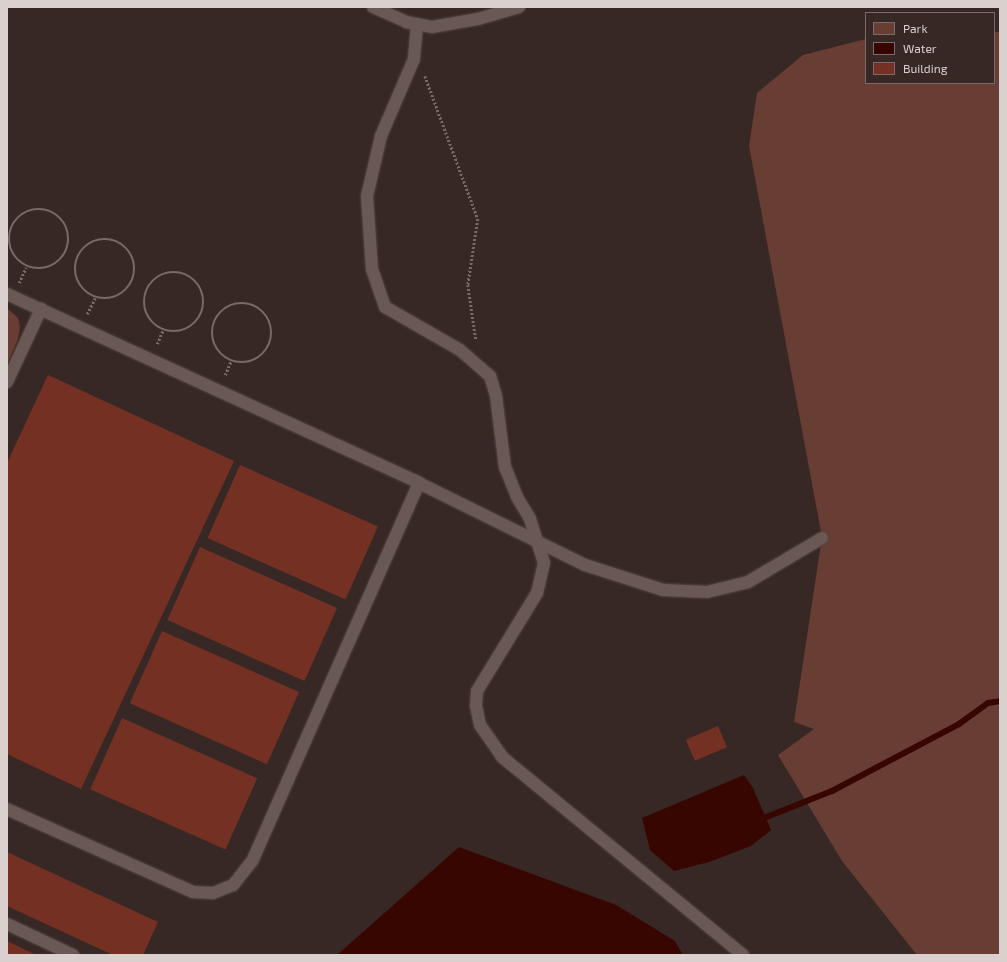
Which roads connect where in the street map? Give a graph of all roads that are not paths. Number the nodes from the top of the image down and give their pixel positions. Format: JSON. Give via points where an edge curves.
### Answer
{"nodes":[{"id":1,"x":373,"y":7,"type":"edge"},
{"id":2,"x":519,"y":7,"type":"edge"},
{"id":3,"x":417,"y":24,"type":"junction"},
{"id":4,"x":7,"y":294,"type":"edge"},
{"id":5,"x":41,"y":309,"type":"junction"},
{"id":6,"x":7,"y":382,"type":"edge"},
{"id":7,"x":419,"y":483,"type":"junction"},
{"id":8,"x":822,"y":538,"type":"dead end"},
{"id":9,"x":538,"y":542,"type":"junction"},
{"id":10,"x":7,"y":810,"type":"edge"},
{"id":11,"x":7,"y":924,"type":"edge"},
{"id":12,"x":73,"y":955,"type":"edge"},
{"id":13,"x":743,"y":955,"type":"edge"}],
"edges":[{"from":1,"to":3,"type":"lane","via":[[406,22]]},
{"from":2,"to":3,"type":"lane","via":[[445,26]]},
{"from":3,"to":9,"type":"lane","via":[[414,59],[381,136],[367,196],[372,269],[385,307],[460,350],[490,376],[496,396],[505,466]]},
{"from":4,"to":5,"type":"lane"},
{"from":5,"to":6,"type":"lane"},
{"from":5,"to":7,"type":"lane"},
{"from":7,"to":9,"type":"lane"},
{"from":7,"to":10,"type":"lane","via":[[252,861],[233,885],[213,893],[193,892]]},
{"from":8,"to":9,"type":"lane","via":[[748,582],[707,592],[663,590],[585,565]]},
{"from":9,"to":13,"type":"lane","via":[[544,563],[537,593],[480,684],[476,706],[480,725],[502,757]]},
{"from":11,"to":12,"type":"lane"}]}
